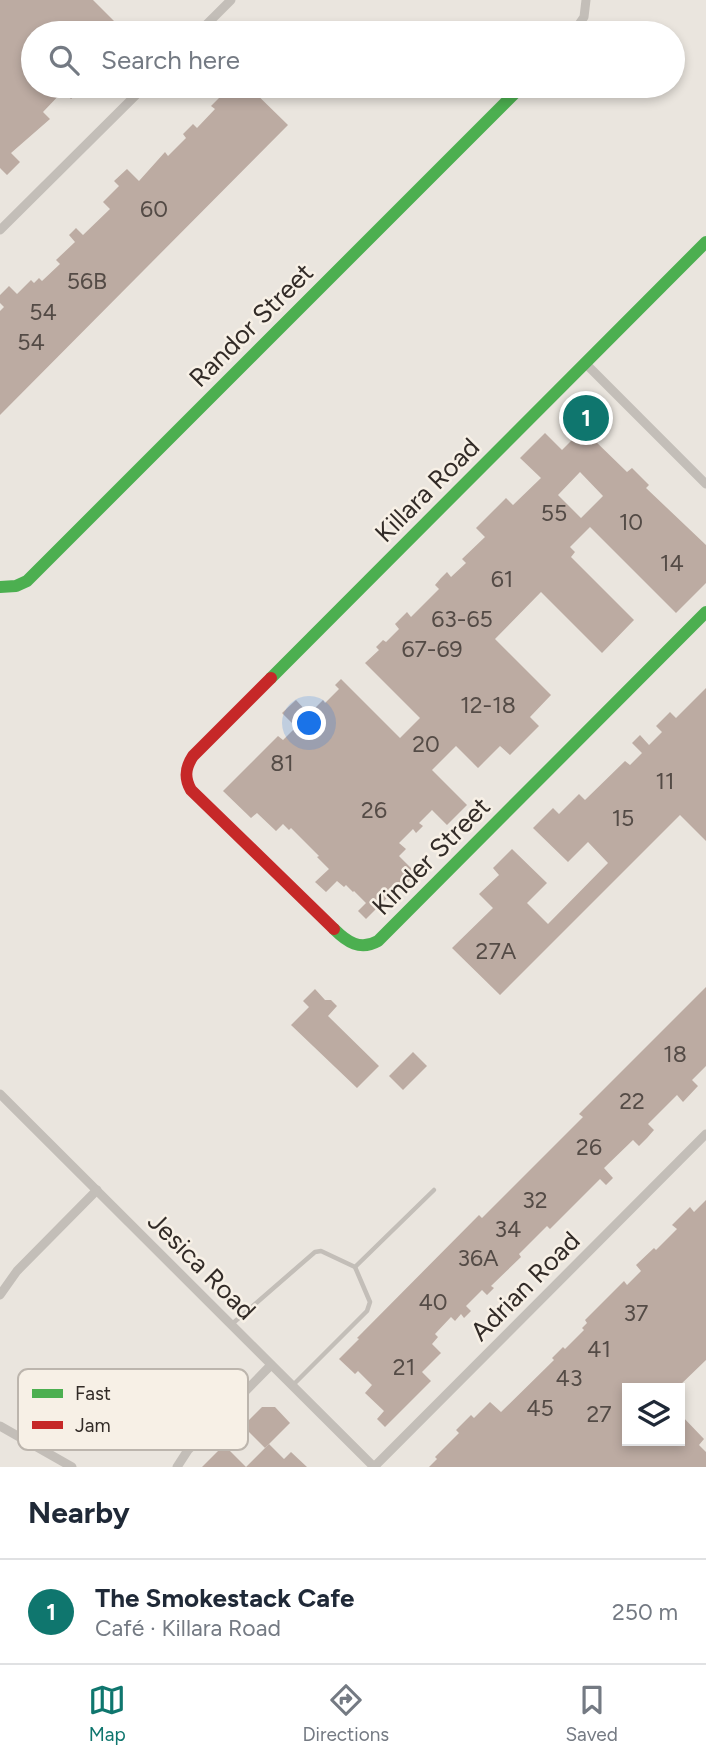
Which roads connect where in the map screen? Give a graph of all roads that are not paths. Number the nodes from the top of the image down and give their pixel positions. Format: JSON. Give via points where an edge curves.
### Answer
{"nodes":[{"id":1,"x":231,"y":0,"type":"edge"},
{"id":2,"x":586,"y":0,"type":"edge"},
{"id":3,"x":210,"y":21,"type":"edge"},
{"id":4,"x":581,"y":21,"type":"edge"},
{"id":5,"x":133,"y":98,"type":"edge"},
{"id":6,"x":510,"y":98,"type":"edge"},
{"id":7,"x":0,"y":230,"type":"edge"},
{"id":8,"x":706,"y":242,"type":"edge"},
{"id":9,"x":586,"y":364,"type":"junction"},
{"id":10,"x":706,"y":484,"type":"edge"},
{"id":11,"x":3,"y":587,"type":"edge"},
{"id":12,"x":706,"y":612,"type":"edge"},
{"id":13,"x":185,"y":773,"type":"joint"},
{"id":14,"x":0,"y":1094,"type":"edge"},
{"id":15,"x":706,"y":1134,"type":"edge"},
{"id":16,"x":434,"y":1190,"type":"dead end"},
{"id":17,"x":97,"y":1191,"type":"junction"},
{"id":18,"x":355,"y":1267,"type":"junction"},
{"id":19,"x":0,"y":1295,"type":"edge"},
{"id":20,"x":231,"y":1325,"type":"junction"},
{"id":21,"x":271,"y":1365,"type":"junction"},
{"id":22,"x":292,"y":1386,"type":"junction"},
{"id":23,"x":248,"y":1389,"type":"edge"},
{"id":24,"x":0,"y":1426,"type":"edge"},
{"id":25,"x":18,"y":1436,"type":"edge"},
{"id":26,"x":42,"y":1450,"type":"edge"},
{"id":27,"x":188,"y":1450,"type":"edge"},
{"id":28,"x":72,"y":1467,"type":"edge"},
{"id":29,"x":177,"y":1467,"type":"edge"},
{"id":30,"x":374,"y":1467,"type":"edge"}],
"edges":[{"from":1,"to":3,"type":"street"},
{"from":2,"to":4,"type":"street"},
{"from":5,"to":7,"type":"street"},
{"from":6,"to":11,"type":"street","name":"Randor Street","via":[[27,582]]},
{"from":8,"to":9,"type":"street","name":"Killara Road"},
{"from":9,"to":10,"type":"street"},
{"from":9,"to":13,"type":"street","name":"Killara Road","via":[[192,756]]},
{"from":12,"to":13,"type":"street","name":"Kinder Street","via":[[367,947],[342,937],[191,790]]},
{"from":14,"to":17,"type":"street","name":"Jesica Road"},
{"from":15,"to":30,"type":"street","name":"Adrian Road"},
{"from":16,"to":18,"type":"lane"},
{"from":17,"to":19,"type":"street","via":[[17,1271]]},
{"from":17,"to":20,"type":"street","name":"Jesica Road"},
{"from":18,"to":20,"type":"lane","via":[[315,1252]]},
{"from":18,"to":22,"type":"lane","via":[[369,1307]]},
{"from":20,"to":21,"type":"street","name":"Jesica Road"},
{"from":21,"to":22,"type":"street","name":"Jesica Road"},
{"from":21,"to":23,"type":"street"},
{"from":22,"to":30,"type":"street","name":"Jesica Road"},
{"from":24,"to":25,"type":"street"},
{"from":26,"to":28,"type":"street"},
{"from":27,"to":29,"type":"street"}]}
